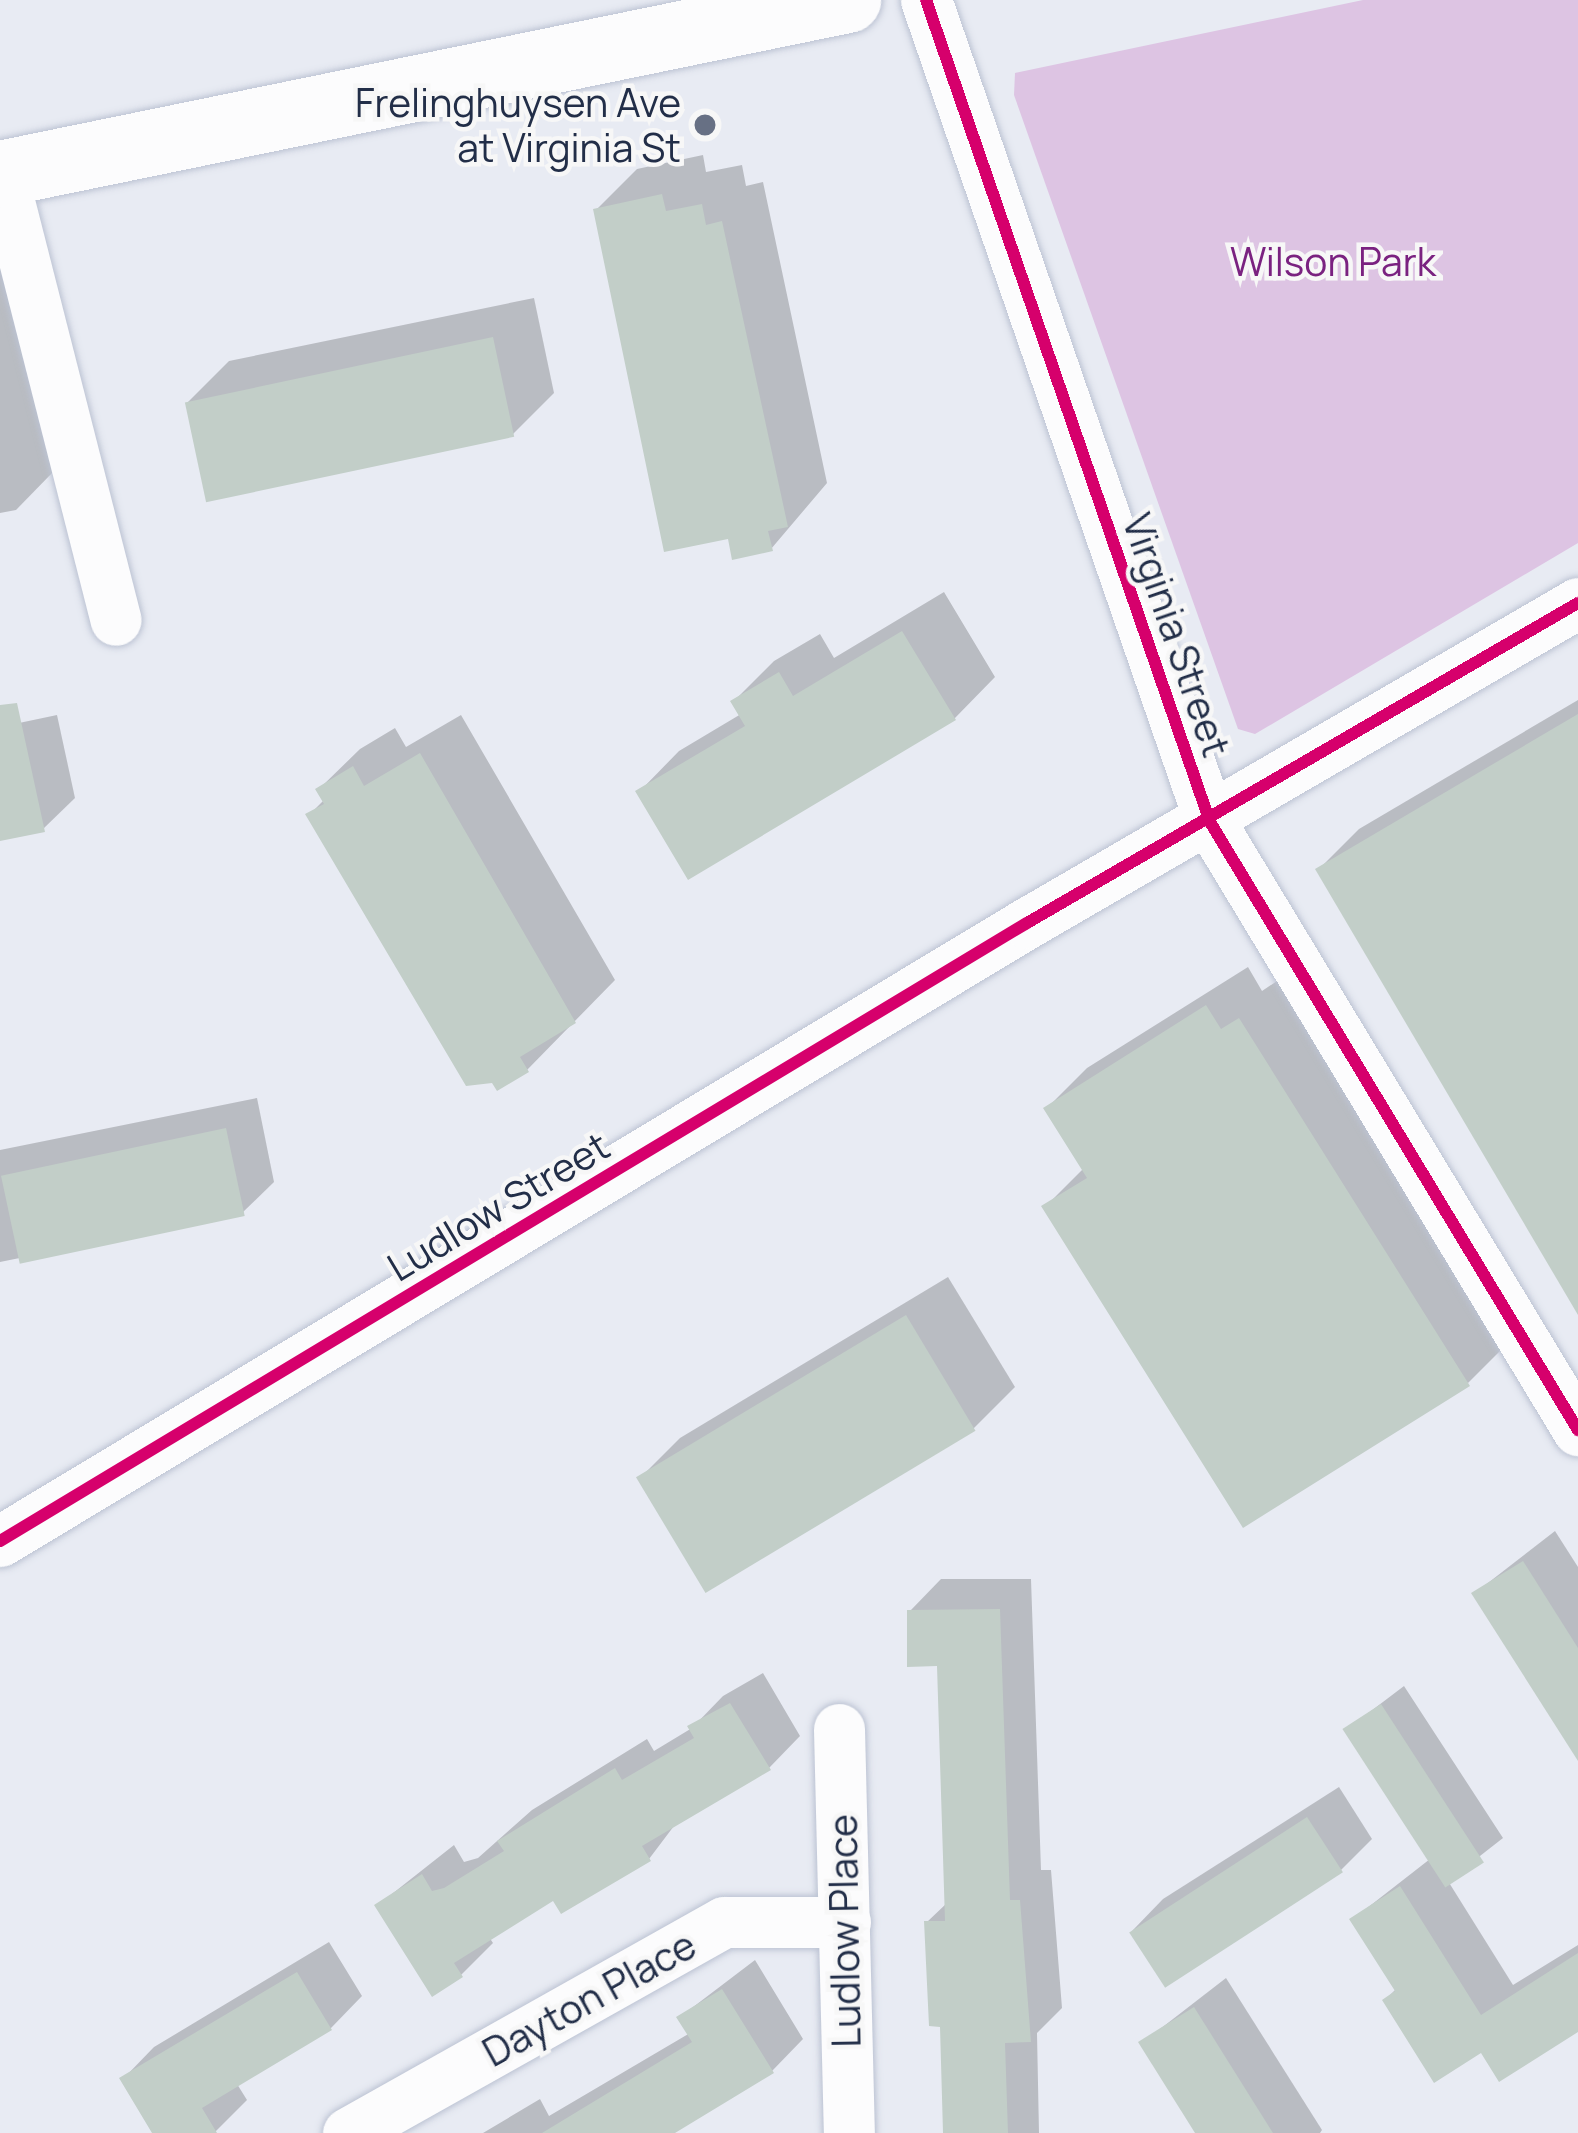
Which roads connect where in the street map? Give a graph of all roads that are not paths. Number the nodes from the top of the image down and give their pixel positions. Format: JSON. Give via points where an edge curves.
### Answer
{"nodes":[{"id":1,"x":848,"y":0,"type":"edge"},
{"id":2,"x":926,"y":0,"type":"edge"},
{"id":3,"x":1,"y":174,"type":"edge"},
{"id":4,"x":1578,"y":603,"type":"edge"},
{"id":5,"x":116,"y":620,"type":"dead end"},
{"id":6,"x":1210,"y":822,"type":"junction"},
{"id":7,"x":1564,"y":1373,"type":"edge"},
{"id":8,"x":1578,"y":1430,"type":"edge"},
{"id":9,"x":0,"y":1541,"type":"edge"},
{"id":10,"x":838,"y":1729,"type":"dead end"},
{"id":11,"x":845,"y":1922,"type":"junction"},
{"id":12,"x":348,"y":2133,"type":"edge"},
{"id":13,"x":849,"y":2133,"type":"edge"}],
"edges":[{"from":1,"to":3,"type":"main road"},
{"from":2,"to":6,"type":"street","name":"Virginia Street"},
{"from":3,"to":5,"type":"street"},
{"from":4,"to":6,"type":"street","name":"Ludlow Street"},
{"from":6,"to":7,"type":"street","name":"Virginia Street"},
{"from":6,"to":9,"type":"street","name":"Ludlow Street","via":[[1027,923]]},
{"from":7,"to":8,"type":"street","name":"Virginia Street"},
{"from":10,"to":11,"type":"street","name":"Ludlow Place"},
{"from":11,"to":12,"type":"street","name":"Dayton Place","via":[[724,1922]]},
{"from":11,"to":13,"type":"street","name":"Ludlow Place"}]}
